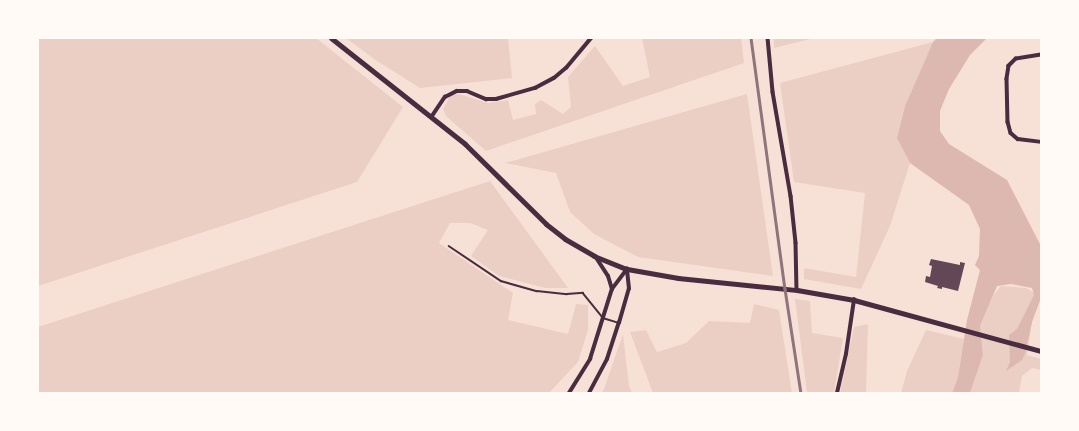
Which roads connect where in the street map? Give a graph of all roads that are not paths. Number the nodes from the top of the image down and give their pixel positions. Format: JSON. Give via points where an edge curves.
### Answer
{"nodes":[{"id":1,"x":332,"y":38,"type":"edge"},
{"id":2,"x":591,"y":38,"type":"edge"},
{"id":3,"x":768,"y":38,"type":"edge"},
{"id":4,"x":1041,"y":55,"type":"edge"},
{"id":5,"x":432,"y":116,"type":"junction"},
{"id":6,"x":1041,"y":142,"type":"edge"},
{"id":7,"x":448,"y":246,"type":"dead end"},
{"id":8,"x":594,"y":256,"type":"junction"},
{"id":9,"x":627,"y":269,"type":"junction"},
{"id":10,"x":612,"y":289,"type":"junction"},
{"id":11,"x":797,"y":290,"type":"junction"},
{"id":12,"x":854,"y":300,"type":"junction"},
{"id":13,"x":603,"y":318,"type":"junction"},
{"id":14,"x":619,"y":323,"type":"junction"},
{"id":15,"x":1041,"y":351,"type":"edge"},
{"id":16,"x":569,"y":393,"type":"edge"},
{"id":17,"x":589,"y":393,"type":"edge"},
{"id":18,"x":837,"y":393,"type":"edge"}],
"edges":[{"from":1,"to":5,"type":"main road"},
{"from":2,"to":5,"type":"street","via":[[566,68],[535,88],[496,99],[486,99],[467,91],[457,91],[445,97]]},
{"from":3,"to":11,"type":"street","via":[[773,92],[794,222]]},
{"from":4,"to":6,"type":"street","via":[[1016,59],[1009,66],[1007,79],[1008,122],[1011,133],[1022,141]]},
{"from":5,"to":8,"type":"main road","via":[[488,164],[546,224]]},
{"from":7,"to":13,"type":"lane","via":[[501,281],[538,292],[582,294]]},
{"from":8,"to":9,"type":"main road"},
{"from":8,"to":10,"type":"street","via":[[608,276]]},
{"from":9,"to":10,"type":"street"},
{"from":9,"to":11,"type":"main road","via":[[678,278]]},
{"from":9,"to":14,"type":"street","via":[[629,289]]},
{"from":10,"to":13,"type":"street"},
{"from":11,"to":12,"type":"main road"},
{"from":12,"to":15,"type":"main road"},
{"from":12,"to":18,"type":"street"},
{"from":13,"to":14,"type":"lane"},
{"from":13,"to":16,"type":"street","via":[[590,359]]},
{"from":14,"to":17,"type":"street","via":[[607,359]]}]}
